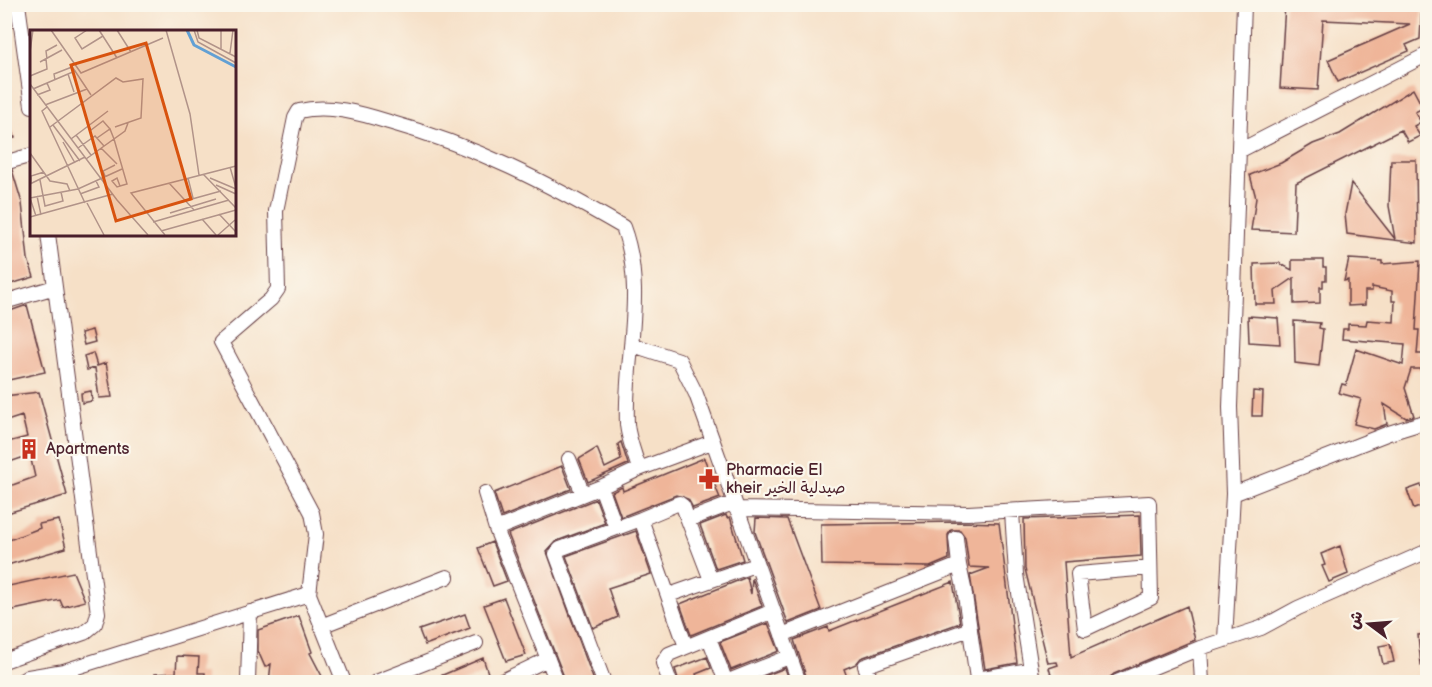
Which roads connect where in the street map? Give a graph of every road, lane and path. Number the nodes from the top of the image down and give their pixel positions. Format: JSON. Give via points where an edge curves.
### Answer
{"nodes":[{"id":1,"x":18,"y":4,"type":"edge"},
{"id":2,"x":1244,"y":4,"type":"edge"},
{"id":3,"x":1428,"y":54,"type":"edge"},
{"id":4,"x":30,"y":91,"type":"edge"},
{"id":5,"x":1239,"y":151,"type":"junction"},
{"id":6,"x":30,"y":156,"type":"edge"},
{"id":7,"x":4,"y":163,"type":"edge"},
{"id":8,"x":48,"y":236,"type":"edge"},
{"id":9,"x":56,"y":287,"type":"junction"},
{"id":10,"x":4,"y":302,"type":"edge"},
{"id":11,"x":633,"y":345,"type":"junction"},
{"id":12,"x":1428,"y":421,"type":"edge"},
{"id":13,"x":712,"y":442,"type":"junction"},
{"id":14,"x":569,"y":459,"type":"dead end"},
{"id":15,"x":639,"y":469,"type":"junction"},
{"id":16,"x":601,"y":487,"type":"junction"},
{"id":17,"x":485,"y":493,"type":"dead end"},
{"id":18,"x":583,"y":494,"type":"junction"},
{"id":19,"x":1233,"y":494,"type":"junction"},
{"id":20,"x":735,"y":506,"type":"junction"},
{"id":21,"x":1012,"y":512,"type":"junction"},
{"id":22,"x":641,"y":519,"type":"junction"},
{"id":23,"x":688,"y":520,"type":"junction"},
{"id":24,"x":616,"y":528,"type":"junction"},
{"id":25,"x":496,"y":529,"type":"junction"},
{"id":26,"x":956,"y":538,"type":"dead end"},
{"id":27,"x":1428,"y":551,"type":"edge"},
{"id":28,"x":755,"y":565,"type":"junction"},
{"id":29,"x":959,"y":565,"type":"junction"},
{"id":30,"x":1150,"y":568,"type":"junction"},
{"id":31,"x":447,"y":577,"type":"dead end"},
{"id":32,"x":711,"y":580,"type":"junction"},
{"id":33,"x":309,"y":594,"type":"junction"},
{"id":34,"x":669,"y":595,"type":"junction"},
{"id":35,"x":773,"y":611,"type":"junction"},
{"id":36,"x":250,"y":612,"type":"junction"},
{"id":37,"x":321,"y":626,"type":"junction"},
{"id":38,"x":970,"y":629,"type":"junction"},
{"id":39,"x":782,"y":635,"type":"junction"},
{"id":40,"x":709,"y":638,"type":"junction"},
{"id":41,"x":1225,"y":640,"type":"junction"},
{"id":42,"x":476,"y":643,"type":"dead end"},
{"id":43,"x":686,"y":647,"type":"junction"},
{"id":44,"x":1200,"y":648,"type":"junction"},
{"id":45,"x":789,"y":657,"type":"junction"},
{"id":46,"x":548,"y":659,"type":"junction"},
{"id":47,"x":4,"y":661,"type":"edge"},
{"id":48,"x":1031,"y":676,"type":"edge"},
{"id":49,"x":64,"y":677,"type":"edge"},
{"id":50,"x":1145,"y":677,"type":"edge"},
{"id":51,"x":972,"y":681,"type":"edge"},
{"id":52,"x":20,"y":682,"type":"edge"},
{"id":53,"x":248,"y":682,"type":"edge"},
{"id":54,"x":344,"y":682,"type":"edge"},
{"id":55,"x":376,"y":682,"type":"edge"},
{"id":56,"x":500,"y":682,"type":"edge"},
{"id":57,"x":557,"y":682,"type":"edge"},
{"id":58,"x":605,"y":682,"type":"edge"},
{"id":59,"x":614,"y":682,"type":"edge"},
{"id":60,"x":670,"y":682,"type":"edge"},
{"id":61,"x":798,"y":682,"type":"edge"},
{"id":62,"x":872,"y":682,"type":"edge"},
{"id":63,"x":1117,"y":682,"type":"edge"},
{"id":64,"x":1202,"y":682,"type":"edge"}],
"edges":[{"from":1,"to":4,"type":"street"},
{"from":2,"to":5,"type":"street"},
{"from":3,"to":5,"type":"street"},
{"from":5,"to":19,"type":"street","via":[[1230,407]]},
{"from":6,"to":7,"type":"street"},
{"from":8,"to":9,"type":"street"},
{"from":9,"to":10,"type":"street"},
{"from":9,"to":47,"type":"street","via":[[98,613],[95,624],[84,633]]},
{"from":11,"to":13,"type":"street","via":[[679,360],[696,394]]},
{"from":11,"to":15,"type":"street","via":[[627,425]]},
{"from":11,"to":33,"type":"street","via":[[630,247],[623,227],[501,160],[417,129],[347,110],[299,111],[294,118],[276,211],[278,289],[221,342],[312,513],[315,534]]},
{"from":12,"to":19,"type":"street"},
{"from":13,"to":15,"type":"street"},
{"from":13,"to":20,"type":"street"},
{"from":14,"to":18,"type":"street"},
{"from":15,"to":16,"type":"street"},
{"from":16,"to":18,"type":"street"},
{"from":16,"to":24,"type":"street"},
{"from":17,"to":25,"type":"street"},
{"from":18,"to":25,"type":"street"},
{"from":19,"to":41,"type":"street"},
{"from":20,"to":21,"type":"street"},
{"from":20,"to":23,"type":"street"},
{"from":20,"to":28,"type":"street"},
{"from":21,"to":30,"type":"street","via":[[1149,503]]},
{"from":21,"to":48,"type":"street","via":[[1016,574]]},
{"from":22,"to":23,"type":"street","via":[[679,503]]},
{"from":22,"to":24,"type":"street"},
{"from":22,"to":34,"type":"street"},
{"from":23,"to":32,"type":"street"},
{"from":24,"to":58,"type":"street","via":[[560,549],[556,556]]},
{"from":25,"to":46,"type":"street"},
{"from":26,"to":29,"type":"street"},
{"from":27,"to":41,"type":"street","via":[[1261,628]]},
{"from":28,"to":32,"type":"street"},
{"from":28,"to":35,"type":"street"},
{"from":29,"to":38,"type":"street"},
{"from":29,"to":39,"type":"street"},
{"from":30,"to":30,"type":"street","via":[[1151,598],[1085,629],[1078,574]]},
{"from":31,"to":37,"type":"street"},
{"from":32,"to":34,"type":"street"},
{"from":33,"to":36,"type":"street"},
{"from":33,"to":37,"type":"street"},
{"from":34,"to":43,"type":"street"},
{"from":35,"to":39,"type":"street"},
{"from":35,"to":40,"type":"street"},
{"from":36,"to":49,"type":"street"},
{"from":36,"to":53,"type":"street"},
{"from":37,"to":54,"type":"street"},
{"from":38,"to":51,"type":"street"},
{"from":38,"to":62,"type":"street","via":[[865,666]]},
{"from":39,"to":45,"type":"street"},
{"from":40,"to":43,"type":"street"},
{"from":40,"to":45,"type":"street","via":[[726,682]]},
{"from":41,"to":44,"type":"street"},
{"from":42,"to":55,"type":"street"},
{"from":43,"to":60,"type":"street","via":[[669,654],[663,663]]},
{"from":44,"to":50,"type":"street"},
{"from":44,"to":64,"type":"street"},
{"from":45,"to":61,"type":"street"},
{"from":46,"to":56,"type":"street"},
{"from":46,"to":57,"type":"street"},
{"from":48,"to":51,"type":"street"},
{"from":49,"to":52,"type":"street","via":[[28,677]]},
{"from":50,"to":63,"type":"street"},
{"from":58,"to":59,"type":"street"}]}
